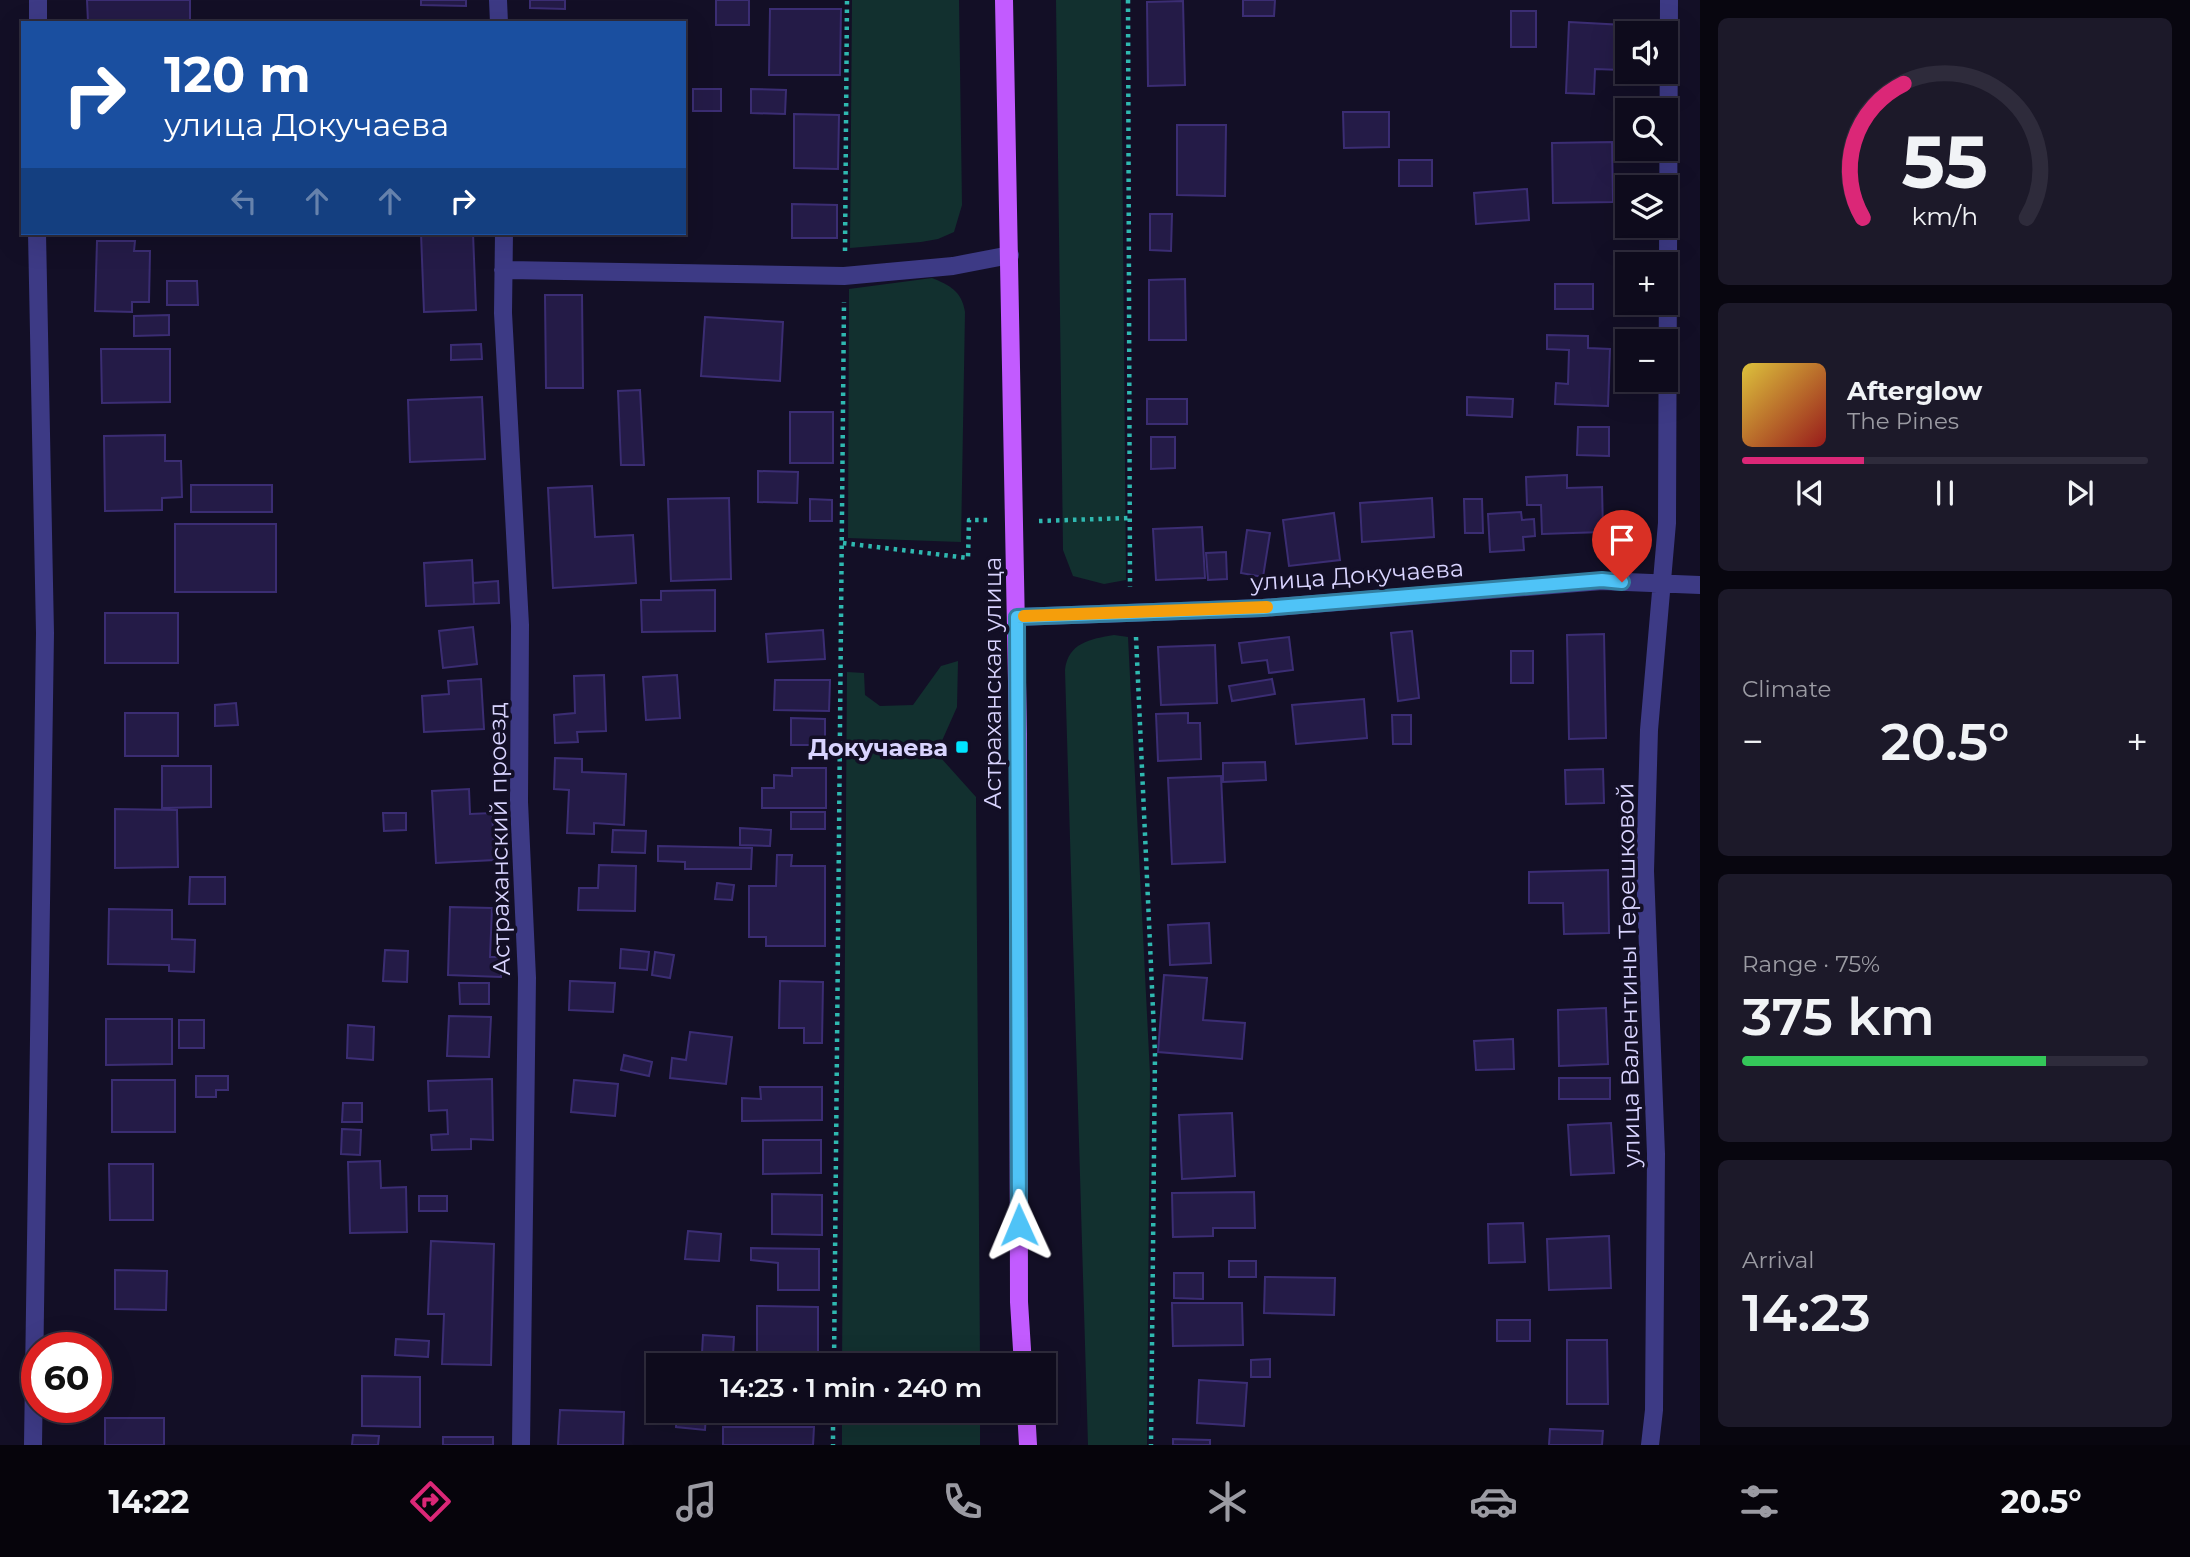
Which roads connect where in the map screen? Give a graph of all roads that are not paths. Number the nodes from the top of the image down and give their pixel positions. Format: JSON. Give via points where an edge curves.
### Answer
{"nodes":[{"id":1,"x":38,"y":0,"type":"edge"},
{"id":2,"x":498,"y":0,"type":"edge"},
{"id":3,"x":1004,"y":0,"type":"edge"},
{"id":4,"x":1669,"y":0,"type":"edge"},
{"id":5,"x":38,"y":21,"type":"edge"},
{"id":6,"x":499,"y":21,"type":"edge"},
{"id":7,"x":37,"y":235,"type":"edge"},
{"id":8,"x":504,"y":235,"type":"edge"},
{"id":9,"x":1010,"y":255,"type":"junction"},
{"id":10,"x":503,"y":270,"type":"junction"},
{"id":11,"x":1663,"y":585,"type":"junction"},
{"id":12,"x":1700,"y":585,"type":"edge"},
{"id":13,"x":1017,"y":617,"type":"junction"},
{"id":14,"x":1022,"y":1353,"type":"edge"},
{"id":15,"x":1027,"y":1423,"type":"edge"},
{"id":16,"x":33,"y":1445,"type":"edge"},
{"id":17,"x":521,"y":1445,"type":"edge"},
{"id":18,"x":1028,"y":1445,"type":"edge"},
{"id":19,"x":1650,"y":1445,"type":"edge"}],
"edges":[{"from":1,"to":5,"type":"street"},
{"from":2,"to":6,"type":"street"},
{"from":3,"to":9,"type":"main road","name":"Астраханская улица"},
{"from":4,"to":11,"type":"street","name":"улица Валентины Терешковой","via":[[1670,390]]},
{"from":7,"to":16,"type":"street","via":[[45,633]]},
{"from":8,"to":10,"type":"street","name":"Астраханский проезд"},
{"from":9,"to":10,"type":"street","via":[[953,266],[844,275]]},
{"from":9,"to":13,"type":"main road","name":"Астраханская улица"},
{"from":10,"to":17,"type":"street","name":"Астраханский проезд","via":[[520,625],[519,802],[527,978]]},
{"from":11,"to":12,"type":"street","name":"улица Докучаева"},
{"from":11,"to":13,"type":"street","name":"улица Докучаева","via":[[1602,580],[1263,608]]},
{"from":11,"to":19,"type":"street","name":"улица Валентины Терешковой","via":[[1649,730],[1645,871],[1657,1154]]},
{"from":13,"to":14,"type":"main road","name":"Астраханская улица"},
{"from":15,"to":18,"type":"main road"}]}
